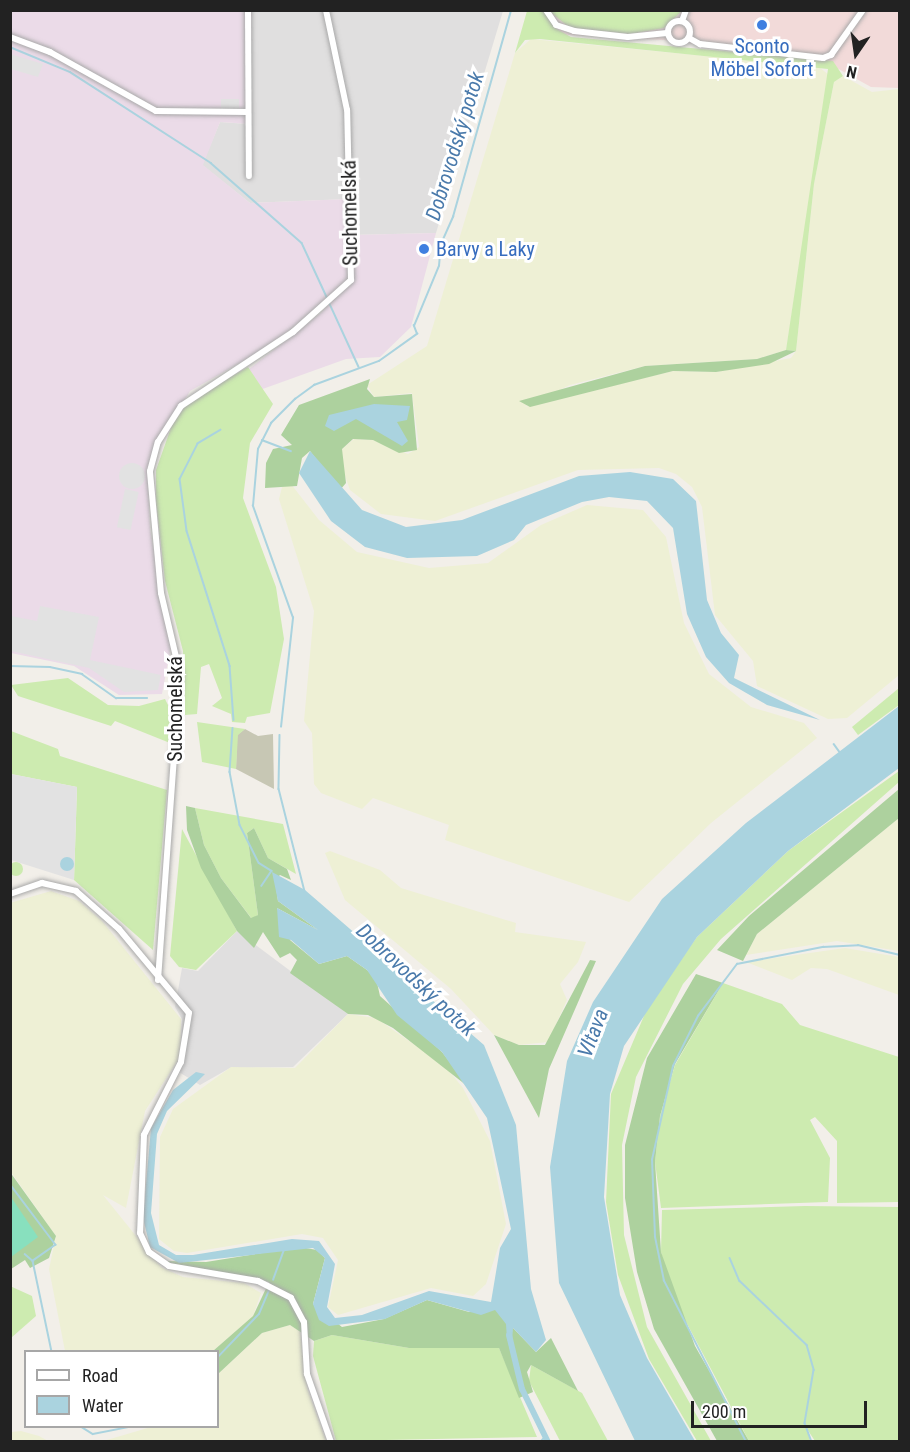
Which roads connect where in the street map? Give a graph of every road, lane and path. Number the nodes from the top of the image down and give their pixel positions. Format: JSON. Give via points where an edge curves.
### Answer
{"nodes":[{"id":1,"x":248,"y":10,"type":"edge"},
{"id":2,"x":326,"y":10,"type":"edge"},
{"id":3,"x":546,"y":10,"type":"edge"},
{"id":4,"x":686,"y":10,"type":"edge"},
{"id":5,"x":863,"y":10,"type":"edge"},
{"id":6,"x":682,"y":21,"type":"junction"},
{"id":7,"x":667,"y":33,"type":"junction"},
{"id":8,"x":10,"y":37,"type":"edge"},
{"id":9,"x":689,"y":38,"type":"junction"},
{"id":10,"x":248,"y":112,"type":"junction"},
{"id":11,"x":249,"y":176,"type":"dead end"},
{"id":12,"x":10,"y":894,"type":"edge"},
{"id":13,"x":158,"y":980,"type":"junction"},
{"id":14,"x":330,"y":1442,"type":"edge"}],
"edges":[{"from":1,"to":10,"type":"street"},
{"from":2,"to":13,"type":"street","name":"Suchomelská","via":[[347,110],[354,257],[351,280],[329,303],[278,343],[192,396],[171,416],[150,471],[156,558],[180,683]]},
{"from":3,"to":7,"type":"street","via":[[556,25],[574,31],[628,37]]},
{"from":4,"to":6,"type":"street"},
{"from":5,"to":9,"type":"street","via":[[831,55],[822,58],[700,44]]},
{"from":6,"to":7,"type":"street","via":[[673,22]]},
{"from":6,"to":9,"type":"street","via":[[688,26]]},
{"from":7,"to":9,"type":"street","via":[[676,43]]},
{"from":8,"to":10,"type":"street","via":[[50,52],[156,111]]},
{"from":10,"to":11,"type":"street"},
{"from":12,"to":13,"type":"street","via":[[42,883],[76,891],[119,929]]},
{"from":13,"to":14,"type":"street","via":[[189,1013],[188,1029],[181,1062],[144,1135],[140,1233],[149,1252],[169,1266],[274,1288],[297,1306],[306,1337],[307,1374]]}]}
